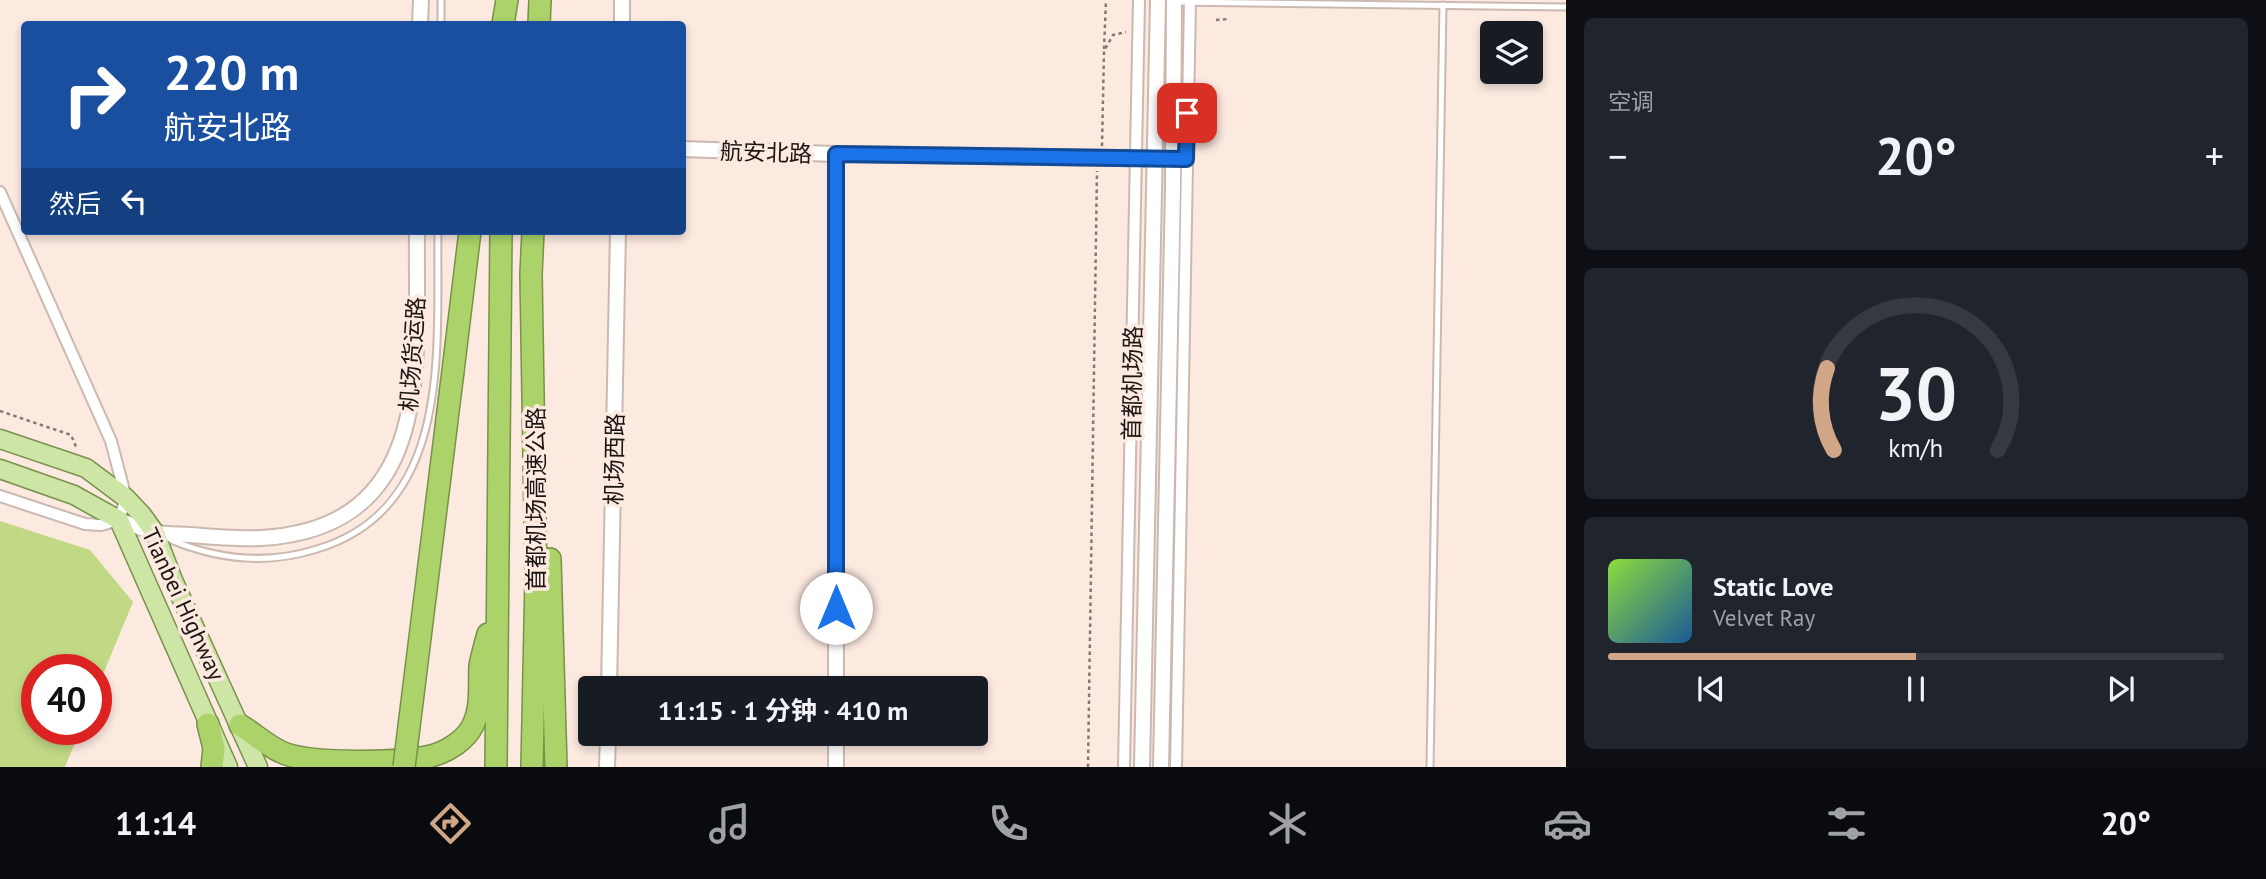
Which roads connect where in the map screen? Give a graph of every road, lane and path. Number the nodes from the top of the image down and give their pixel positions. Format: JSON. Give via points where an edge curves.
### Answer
{"nodes":[{"id":1,"x":421,"y":0,"type":"edge"},
{"id":2,"x":441,"y":0,"type":"edge"},
{"id":3,"x":508,"y":0,"type":"edge"},
{"id":4,"x":540,"y":0,"type":"edge"},
{"id":5,"x":622,"y":0,"type":"edge"},
{"id":6,"x":1106,"y":0,"type":"edge"},
{"id":7,"x":1139,"y":1,"type":"edge"},
{"id":8,"x":1158,"y":1,"type":"edge"},
{"id":9,"x":1174,"y":1,"type":"edge"},
{"id":10,"x":1190,"y":1,"type":"edge"},
{"id":11,"x":1471,"y":3,"type":"edge"},
{"id":12,"x":1443,"y":5,"type":"junction"},
{"id":13,"x":1566,"y":7,"type":"edge"},
{"id":14,"x":1228,"y":19,"type":"dead end"},
{"id":15,"x":1216,"y":20,"type":"dead end"},
{"id":16,"x":420,"y":21,"type":"edge"},
{"id":17,"x":441,"y":21,"type":"edge"},
{"id":18,"x":504,"y":21,"type":"edge"},
{"id":19,"x":509,"y":21,"type":"edge"},
{"id":20,"x":539,"y":21,"type":"edge"},
{"id":21,"x":622,"y":21,"type":"edge"},
{"id":22,"x":1132,"y":30,"type":"dead end"},
{"id":23,"x":1104,"y":51,"type":"junction"},
{"id":24,"x":686,"y":149,"type":"edge"},
{"id":25,"x":836,"y":154,"type":"junction"},
{"id":26,"x":1102,"y":159,"type":"junction"},
{"id":27,"x":1136,"y":160,"type":"junction"},
{"id":28,"x":1156,"y":160,"type":"junction"},
{"id":29,"x":1180,"y":160,"type":"junction"},
{"id":30,"x":0,"y":192,"type":"edge"},
{"id":31,"x":417,"y":235,"type":"edge"},
{"id":32,"x":438,"y":235,"type":"edge"},
{"id":33,"x":470,"y":235,"type":"edge"},
{"id":34,"x":500,"y":235,"type":"edge"},
{"id":35,"x":533,"y":235,"type":"edge"},
{"id":36,"x":618,"y":235,"type":"edge"},
{"id":37,"x":531,"y":274,"type":"junction"},
{"id":38,"x":0,"y":411,"type":"edge"},
{"id":39,"x":0,"y":439,"type":"edge"},
{"id":40,"x":86,"y":468,"type":"junction"},
{"id":41,"x":0,"y":469,"type":"edge"},
{"id":42,"x":0,"y":496,"type":"edge"},
{"id":43,"x":126,"y":498,"type":"junction"},
{"id":44,"x":119,"y":520,"type":"junction"},
{"id":45,"x":155,"y":533,"type":"junction"},
{"id":46,"x":496,"y":595,"type":"junction"},
{"id":47,"x":609,"y":676,"type":"edge"},
{"id":48,"x":836,"y":676,"type":"edge"},
{"id":49,"x":208,"y":724,"type":"junction"},
{"id":50,"x":240,"y":725,"type":"junction"},
{"id":51,"x":608,"y":746,"type":"edge"},
{"id":52,"x":836,"y":746,"type":"edge"},
{"id":53,"x":212,"y":767,"type":"edge"},
{"id":54,"x":228,"y":767,"type":"edge"},
{"id":55,"x":258,"y":767,"type":"edge"},
{"id":56,"x":404,"y":767,"type":"edge"},
{"id":57,"x":496,"y":767,"type":"edge"},
{"id":58,"x":532,"y":767,"type":"edge"},
{"id":59,"x":556,"y":767,"type":"edge"},
{"id":60,"x":607,"y":767,"type":"edge"},
{"id":61,"x":836,"y":767,"type":"edge"},
{"id":62,"x":1088,"y":767,"type":"edge"},
{"id":63,"x":1124,"y":767,"type":"edge"},
{"id":64,"x":1142,"y":767,"type":"edge"},
{"id":65,"x":1161,"y":767,"type":"edge"},
{"id":66,"x":1176,"y":767,"type":"edge"},
{"id":67,"x":1430,"y":767,"type":"edge"}],
"edges":[{"from":1,"to":16,"type":"street"},
{"from":2,"to":17,"type":"lane"},
{"from":3,"to":18,"type":"highway"},
{"from":3,"to":19,"type":"highway"},
{"from":4,"to":20,"type":"highway"},
{"from":5,"to":21,"type":"street"},
{"from":6,"to":23,"type":"path"},
{"from":7,"to":8,"type":"lane"},
{"from":7,"to":27,"type":"street","name":"首都机场路"},
{"from":8,"to":9,"type":"lane"},
{"from":8,"to":28,"type":"street","name":"首都机场路"},
{"from":9,"to":10,"type":"lane"},
{"from":9,"to":29,"type":"street","name":"首都机场路"},
{"from":10,"to":12,"type":"lane"},
{"from":10,"to":29,"type":"street","name":"首都机场路"},
{"from":11,"to":12,"type":"lane"},
{"from":11,"to":13,"type":"lane"},
{"from":12,"to":67,"type":"lane"},
{"from":14,"to":15,"type":"path"},
{"from":22,"to":23,"type":"path","via":[[1114,36]]},
{"from":23,"to":26,"type":"path"},
{"from":24,"to":25,"type":"street","name":"航安北路"},
{"from":25,"to":26,"type":"street","name":"航安北路"},
{"from":25,"to":48,"type":"street"},
{"from":26,"to":27,"type":"street","name":"航安北路"},
{"from":26,"to":62,"type":"path","via":[[1097,171]]},
{"from":27,"to":28,"type":"street","name":"航安北路"},
{"from":27,"to":63,"type":"street","name":"首都机场路"},
{"from":28,"to":29,"type":"street","name":"航安北路"},
{"from":28,"to":64,"type":"street","name":"首都机场路"},
{"from":29,"to":65,"type":"street","name":"首都机场路"},
{"from":29,"to":66,"type":"street","name":"首都机场路"},
{"from":30,"to":43,"type":"street","via":[[111,441]]},
{"from":31,"to":45,"type":"street","name":"机场货运路","via":[[410,411],[394,461],[375,489],[340,519],[288,536]]},
{"from":32,"to":45,"type":"lane","via":[[432,407],[414,465],[396,496],[358,531],[299,555],[239,559],[195,550]]},
{"from":33,"to":56,"type":"highway","bridge":true},
{"from":34,"to":46,"type":"highway","name":"首都机场高速公路"},
{"from":35,"to":37,"type":"highway","name":"首都机场高速公路"},
{"from":36,"to":47,"type":"street","name":"机场西路"},
{"from":37,"to":58,"type":"highway","name":"首都机场高速公路","via":[[536,565]]},
{"from":37,"to":59,"type":"highway","via":[[544,384]]},
{"from":38,"to":40,"type":"path","via":[[71,435]]},
{"from":39,"to":40,"type":"main road","name":"Tianbei Highway"},
{"from":40,"to":43,"type":"main road","name":"Tianbei Highway"},
{"from":41,"to":44,"type":"main road","name":"Tianbei Highway","via":[[74,495]]},
{"from":42,"to":44,"type":"street","via":[[85,524]]},
{"from":43,"to":44,"type":"street"},
{"from":43,"to":45,"type":"main road","name":"Tianbei Highway"},
{"from":44,"to":45,"type":"street","name":"机场货运路"},
{"from":44,"to":49,"type":"main road"},
{"from":45,"to":50,"type":"main road","name":"Tianbei Highway"},
{"from":46,"to":50,"type":"highway","via":[[481,658],[476,718],[465,737],[442,752],[418,758],[309,759],[280,751]]},
{"from":46,"to":57,"type":"highway","name":"首都机场高速公路"},
{"from":49,"to":53,"type":"highway","via":[[214,748]]},
{"from":49,"to":54,"type":"main road"},
{"from":50,"to":55,"type":"main road","name":"Tianbei Highway"},
{"from":51,"to":60,"type":"street"},
{"from":52,"to":61,"type":"street"}]}
